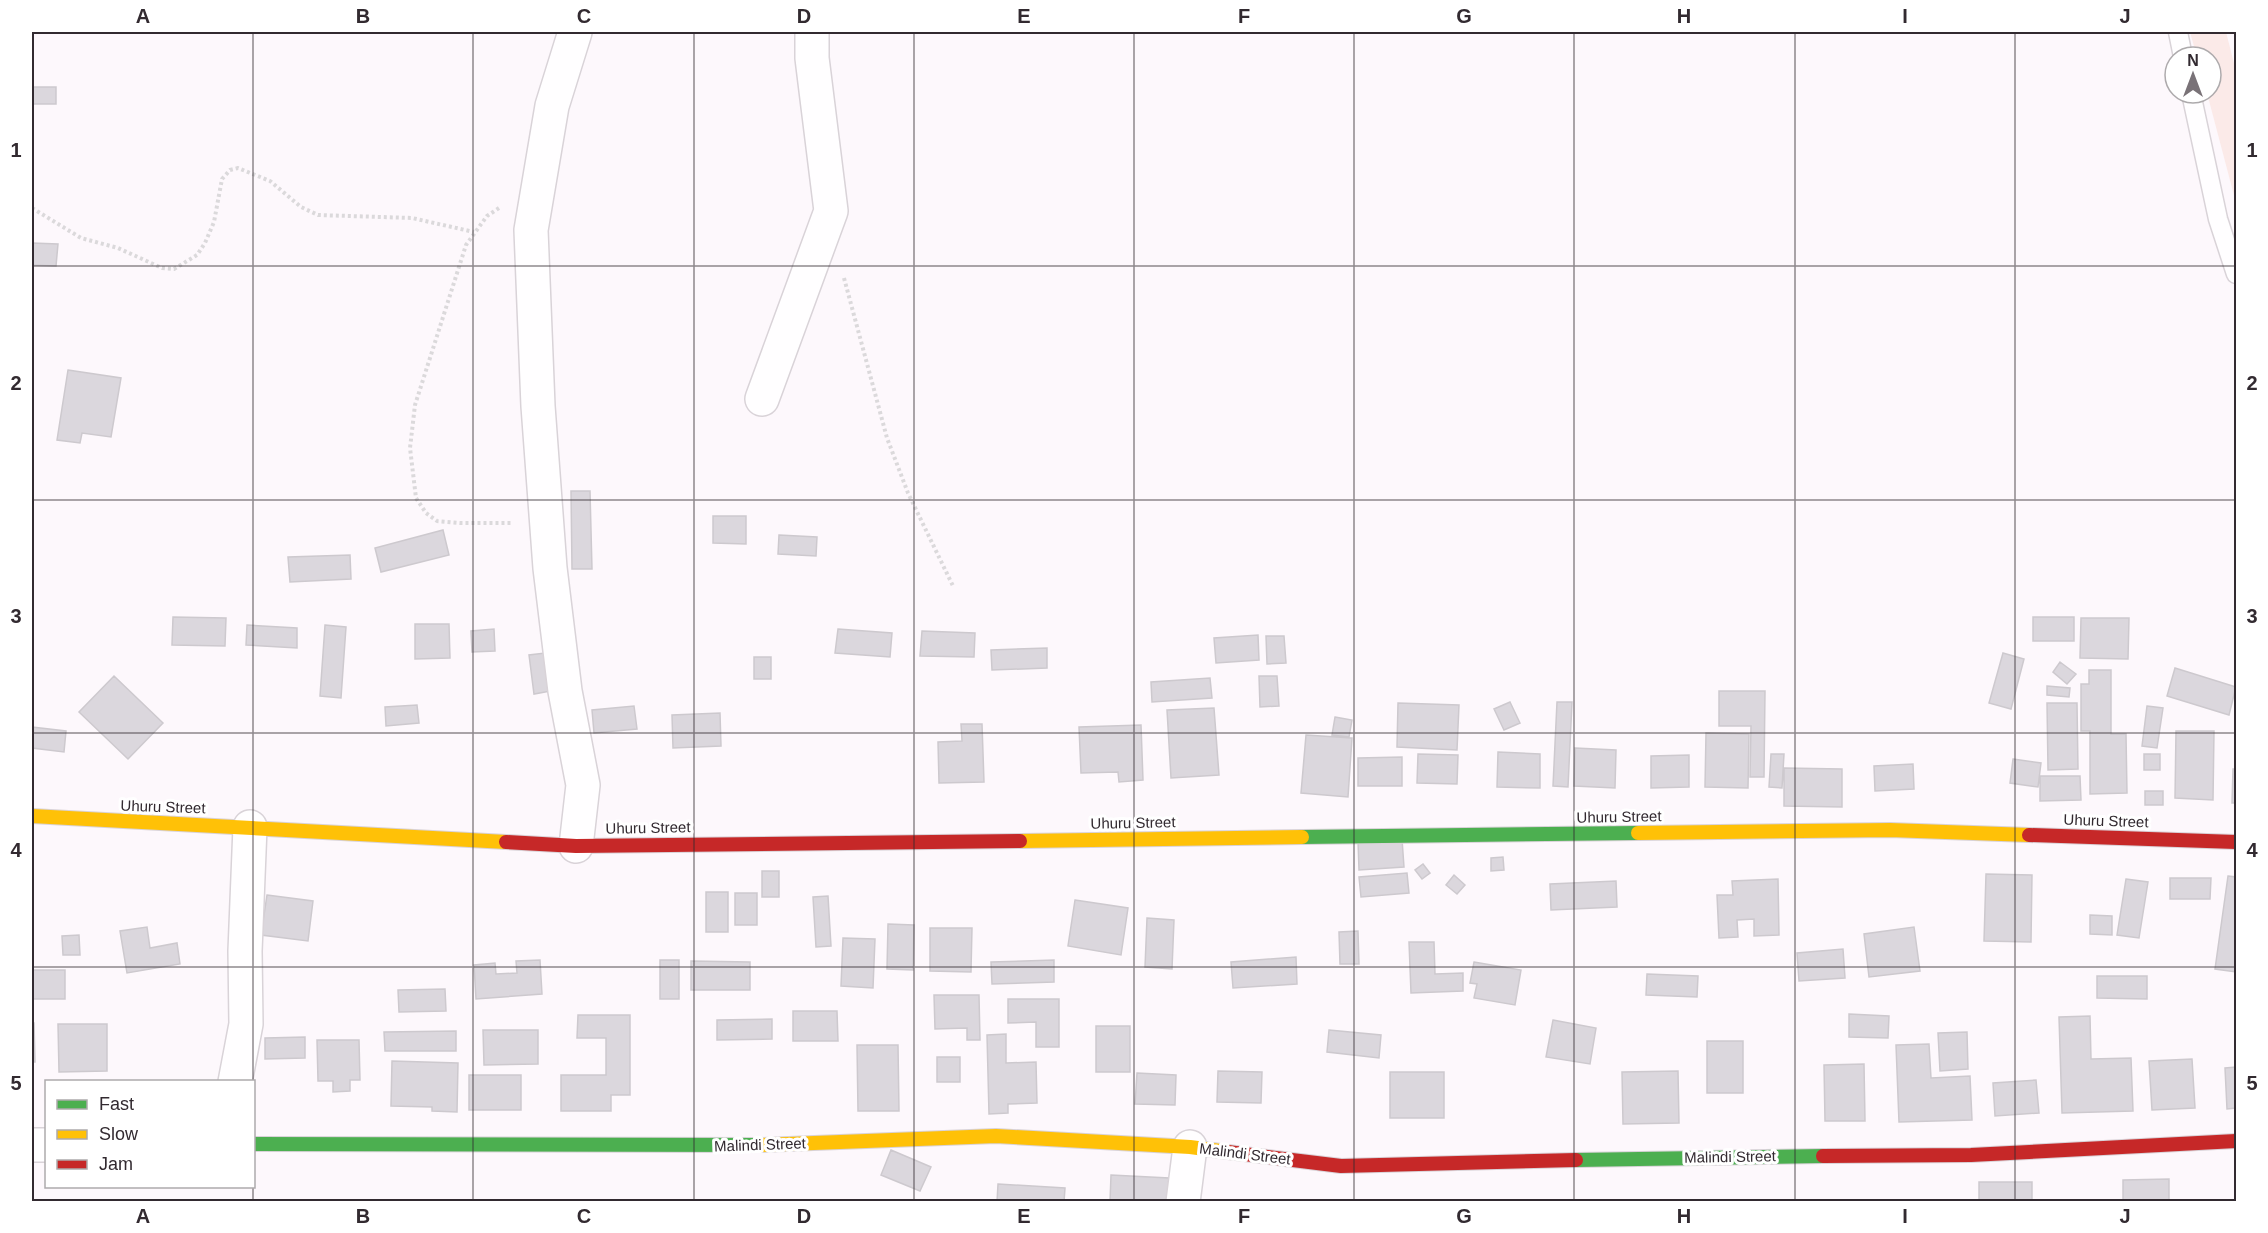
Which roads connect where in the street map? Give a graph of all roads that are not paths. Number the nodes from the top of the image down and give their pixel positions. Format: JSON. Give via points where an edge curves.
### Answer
{"nodes":[{"id":1,"x":575,"y":32,"type":"edge"},
{"id":2,"x":812,"y":32,"type":"edge"},
{"id":3,"x":2193,"y":105,"type":"edge"},
{"id":4,"x":2236,"y":274,"type":"edge"},
{"id":5,"x":762,"y":399,"type":"dead end"},
{"id":6,"x":32,"y":816,"type":"edge"},
{"id":7,"x":250,"y":827,"type":"junction"},
{"id":8,"x":2236,"y":842,"type":"edge"},
{"id":9,"x":576,"y":846,"type":"junction"},
{"id":10,"x":235,"y":1080,"type":"edge"},
{"id":11,"x":2236,"y":1141,"type":"edge"},
{"id":12,"x":255,"y":1144,"type":"edge"},
{"id":13,"x":1190,"y":1147,"type":"junction"},
{"id":14,"x":1183,"y":1202,"type":"edge"}],
"edges":[{"from":1,"to":9,"type":"street","via":[[552,106],[531,230],[547,525],[565,691],[583,785]]},
{"from":2,"to":5,"type":"street","via":[[831,211]]},
{"from":3,"to":4,"type":"lane","via":[[2217,219]]},
{"from":6,"to":7,"type":"street","name":"Uhuru Street"},
{"from":7,"to":9,"type":"street","name":"Uhuru Street"},
{"from":7,"to":10,"type":"street","via":[[246,1024]]},
{"from":8,"to":9,"type":"street","name":"Uhuru Street","via":[[1890,831]]},
{"from":11,"to":13,"type":"street","name":"Malindi Street","via":[[1971,1155],[1341,1166]]},
{"from":12,"to":13,"type":"street","name":"Malindi Street","via":[[710,1147],[996,1136]]},
{"from":13,"to":14,"type":"street"}]}
